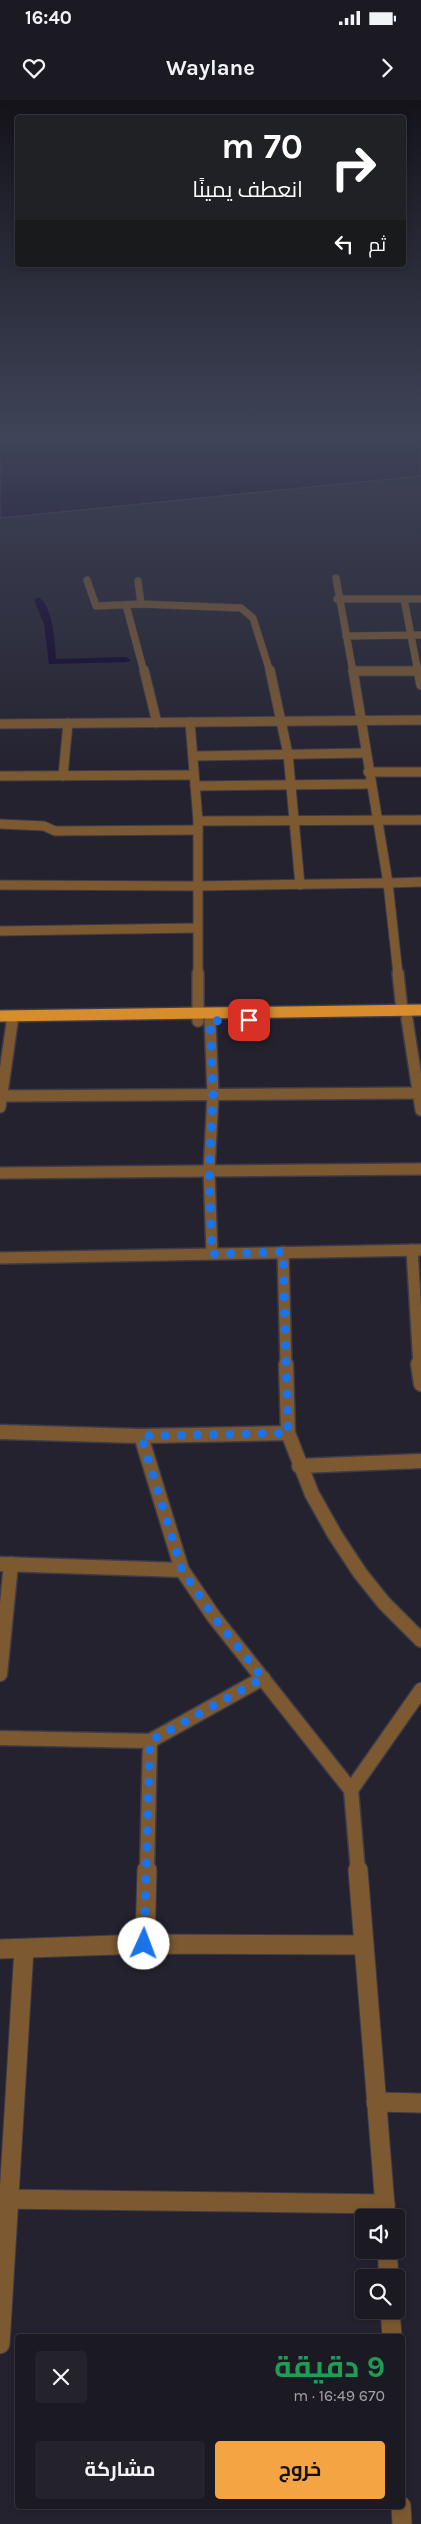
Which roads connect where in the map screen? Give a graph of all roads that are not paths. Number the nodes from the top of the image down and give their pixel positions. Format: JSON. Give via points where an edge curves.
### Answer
{"nodes":[{"id":1,"x":336,"y":578,"type":"dead end"},
{"id":2,"x":87,"y":580,"type":"dead end"},
{"id":3,"x":138,"y":581,"type":"dead end"},
{"id":4,"x":337,"y":599,"type":"junction"},
{"id":5,"x":404,"y":599,"type":"junction"},
{"id":6,"x":421,"y":599,"type":"edge"},
{"id":7,"x":141,"y":604,"type":"junction"},
{"id":8,"x":126,"y":605,"type":"junction"},
{"id":9,"x":410,"y":635,"type":"junction"},
{"id":10,"x":421,"y":635,"type":"edge"},
{"id":11,"x":346,"y":636,"type":"junction"},
{"id":12,"x":352,"y":671,"type":"junction"},
{"id":13,"x":419,"y":671,"type":"edge"},
{"id":14,"x":421,"y":685,"type":"edge"},
{"id":15,"x":358,"y":720,"type":"junction"},
{"id":16,"x":421,"y":720,"type":"edge"},
{"id":17,"x":282,"y":721,"type":"junction"},
{"id":18,"x":157,"y":722,"type":"junction"},
{"id":19,"x":190,"y":722,"type":"junction"},
{"id":20,"x":68,"y":723,"type":"junction"},
{"id":21,"x":0,"y":724,"type":"edge"},
{"id":22,"x":364,"y":753,"type":"junction"},
{"id":23,"x":288,"y":754,"type":"junction"},
{"id":24,"x":194,"y":756,"type":"junction"},
{"id":25,"x":368,"y":772,"type":"junction"},
{"id":26,"x":421,"y":772,"type":"edge"},
{"id":27,"x":194,"y":775,"type":"junction"},
{"id":28,"x":0,"y":776,"type":"edge"},
{"id":29,"x":63,"y":776,"type":"junction"},
{"id":30,"x":290,"y":784,"type":"junction"},
{"id":31,"x":370,"y":784,"type":"junction"},
{"id":32,"x":195,"y":786,"type":"junction"},
{"id":33,"x":294,"y":820,"type":"junction"},
{"id":34,"x":421,"y":820,"type":"edge"},
{"id":35,"x":376,"y":821,"type":"junction"},
{"id":36,"x":0,"y":824,"type":"edge"},
{"id":37,"x":198,"y":826,"type":"junction"},
{"id":38,"x":421,"y":882,"type":"edge"},
{"id":39,"x":388,"y":883,"type":"junction"},
{"id":40,"x":0,"y":885,"type":"edge"},
{"id":41,"x":300,"y":885,"type":"junction"},
{"id":42,"x":196,"y":886,"type":"junction"},
{"id":43,"x":198,"y":928,"type":"junction"},
{"id":44,"x":0,"y":931,"type":"edge"},
{"id":45,"x":421,"y":1010,"type":"edge"},
{"id":46,"x":404,"y":1014,"type":"junction"},
{"id":47,"x":0,"y":1016,"type":"edge"},
{"id":48,"x":198,"y":1017,"type":"junction"},
{"id":49,"x":421,"y":1018,"type":"edge"},
{"id":50,"x":210,"y":1021,"type":"junction"},
{"id":51,"x":12,"y":1023,"type":"junction"},
{"id":52,"x":0,"y":1024,"type":"edge"},
{"id":53,"x":418,"y":1093,"type":"junction"},
{"id":54,"x":213,"y":1094,"type":"junction"},
{"id":55,"x":0,"y":1100,"type":"edge"},
{"id":56,"x":421,"y":1110,"type":"edge"},
{"id":57,"x":421,"y":1169,"type":"edge"},
{"id":58,"x":209,"y":1171,"type":"junction"},
{"id":59,"x":0,"y":1173,"type":"edge"},
{"id":60,"x":416,"y":1250,"type":"edge"},
{"id":61,"x":283,"y":1252,"type":"junction"},
{"id":62,"x":212,"y":1254,"type":"junction"},
{"id":63,"x":0,"y":1258,"type":"edge"},
{"id":64,"x":419,"y":1346,"type":"edge"},
{"id":65,"x":421,"y":1384,"type":"edge"},
{"id":66,"x":0,"y":1432,"type":"edge"},
{"id":67,"x":288,"y":1433,"type":"junction"},
{"id":68,"x":141,"y":1436,"type":"junction"},
{"id":69,"x":421,"y":1461,"type":"edge"},
{"id":70,"x":299,"y":1466,"type":"junction"},
{"id":71,"x":6,"y":1564,"type":"edge"},
{"id":72,"x":182,"y":1570,"type":"junction"},
{"id":73,"x":421,"y":1640,"type":"edge"},
{"id":74,"x":0,"y":1674,"type":"edge"},
{"id":75,"x":263,"y":1678,"type":"junction"},
{"id":76,"x":421,"y":1690,"type":"edge"},
{"id":77,"x":0,"y":1738,"type":"edge"},
{"id":78,"x":150,"y":1741,"type":"junction"},
{"id":79,"x":351,"y":1790,"type":"junction"},
{"id":80,"x":144,"y":1944,"type":"junction"},
{"id":81,"x":364,"y":1945,"type":"junction"},
{"id":82,"x":0,"y":1949,"type":"edge"},
{"id":83,"x":24,"y":1949,"type":"junction"},
{"id":84,"x":376,"y":2102,"type":"junction"},
{"id":85,"x":421,"y":2103,"type":"edge"},
{"id":86,"x":5,"y":2200,"type":"edge"},
{"id":87,"x":385,"y":2209,"type":"edge"},
{"id":88,"x":355,"y":2210,"type":"edge"},
{"id":89,"x":391,"y":2319,"type":"edge"},
{"id":90,"x":392,"y":2334,"type":"edge"},
{"id":91,"x":0,"y":2344,"type":"edge"},
{"id":92,"x":401,"y":2509,"type":"edge"},
{"id":93,"x":402,"y":2524,"type":"edge"}],
"edges":[{"from":1,"to":4,"type":"street"},
{"from":2,"to":8,"type":"street","via":[[96,606]]},
{"from":3,"to":7,"type":"street"},
{"from":4,"to":5,"type":"street"},
{"from":4,"to":11,"type":"street"},
{"from":5,"to":6,"type":"street"},
{"from":5,"to":9,"type":"street"},
{"from":7,"to":8,"type":"street"},
{"from":7,"to":17,"type":"street","via":[[247,611],[253,618],[275,686]]},
{"from":8,"to":18,"type":"street"},
{"from":9,"to":10,"type":"street"},
{"from":9,"to":11,"type":"street"},
{"from":9,"to":13,"type":"street"},
{"from":11,"to":12,"type":"street"},
{"from":12,"to":13,"type":"street"},
{"from":12,"to":15,"type":"street"},
{"from":13,"to":14,"type":"street"},
{"from":15,"to":16,"type":"street"},
{"from":15,"to":17,"type":"street"},
{"from":15,"to":22,"type":"street"},
{"from":17,"to":19,"type":"street"},
{"from":17,"to":23,"type":"street"},
{"from":18,"to":19,"type":"street"},
{"from":18,"to":20,"type":"street"},
{"from":19,"to":24,"type":"street"},
{"from":20,"to":21,"type":"street"},
{"from":20,"to":29,"type":"street"},
{"from":22,"to":23,"type":"street"},
{"from":22,"to":25,"type":"street"},
{"from":23,"to":24,"type":"street"},
{"from":23,"to":30,"type":"street"},
{"from":24,"to":27,"type":"street"},
{"from":25,"to":26,"type":"street"},
{"from":25,"to":31,"type":"street"},
{"from":27,"to":29,"type":"street"},
{"from":27,"to":32,"type":"street"},
{"from":28,"to":29,"type":"street"},
{"from":30,"to":31,"type":"street"},
{"from":30,"to":32,"type":"street"},
{"from":30,"to":33,"type":"street"},
{"from":31,"to":35,"type":"street"},
{"from":32,"to":37,"type":"street"},
{"from":33,"to":35,"type":"street"},
{"from":33,"to":37,"type":"street"},
{"from":33,"to":41,"type":"street"},
{"from":34,"to":35,"type":"street"},
{"from":35,"to":39,"type":"street"},
{"from":36,"to":37,"type":"street","via":[[91,832]]},
{"from":37,"to":42,"type":"street"},
{"from":38,"to":39,"type":"street"},
{"from":39,"to":41,"type":"street"},
{"from":39,"to":46,"type":"street"},
{"from":40,"to":42,"type":"street"},
{"from":41,"to":42,"type":"street"},
{"from":42,"to":43,"type":"street"},
{"from":43,"to":44,"type":"street"},
{"from":43,"to":48,"type":"street"},
{"from":45,"to":46,"type":"main road"},
{"from":46,"to":48,"type":"main road"},
{"from":46,"to":49,"type":"main road"},
{"from":46,"to":50,"type":"main road"},
{"from":46,"to":53,"type":"street"},
{"from":47,"to":48,"type":"main road"},
{"from":48,"to":50,"type":"main road"},
{"from":48,"to":51,"type":"main road"},
{"from":50,"to":54,"type":"street"},
{"from":51,"to":52,"type":"main road"},
{"from":51,"to":55,"type":"street"},
{"from":53,"to":54,"type":"street"},
{"from":53,"to":56,"type":"street"},
{"from":54,"to":55,"type":"street"},
{"from":54,"to":58,"type":"street"},
{"from":57,"to":58,"type":"street"},
{"from":58,"to":59,"type":"street"},
{"from":58,"to":62,"type":"street"},
{"from":60,"to":61,"type":"street"},
{"from":60,"to":64,"type":"street"},
{"from":61,"to":62,"type":"street"},
{"from":61,"to":67,"type":"street"},
{"from":62,"to":63,"type":"street"},
{"from":64,"to":65,"type":"street"},
{"from":66,"to":68,"type":"street"},
{"from":67,"to":68,"type":"street"},
{"from":67,"to":70,"type":"street"},
{"from":68,"to":72,"type":"street"},
{"from":69,"to":70,"type":"street"},
{"from":70,"to":73,"type":"street","via":[[324,1518],[373,1591]]},
{"from":71,"to":72,"type":"street"},
{"from":71,"to":74,"type":"street"},
{"from":72,"to":75,"type":"street","via":[[214,1617]]},
{"from":75,"to":78,"type":"street"},
{"from":75,"to":79,"type":"street"},
{"from":76,"to":79,"type":"street"},
{"from":77,"to":78,"type":"street"},
{"from":78,"to":80,"type":"street"},
{"from":79,"to":81,"type":"street"},
{"from":80,"to":81,"type":"street"},
{"from":80,"to":83,"type":"street"},
{"from":81,"to":84,"type":"street"},
{"from":82,"to":83,"type":"street"},
{"from":83,"to":86,"type":"street"},
{"from":84,"to":85,"type":"street"},
{"from":84,"to":87,"type":"street"},
{"from":86,"to":88,"type":"street"},
{"from":86,"to":91,"type":"street"},
{"from":89,"to":90,"type":"street"},
{"from":92,"to":93,"type":"street"}]}
